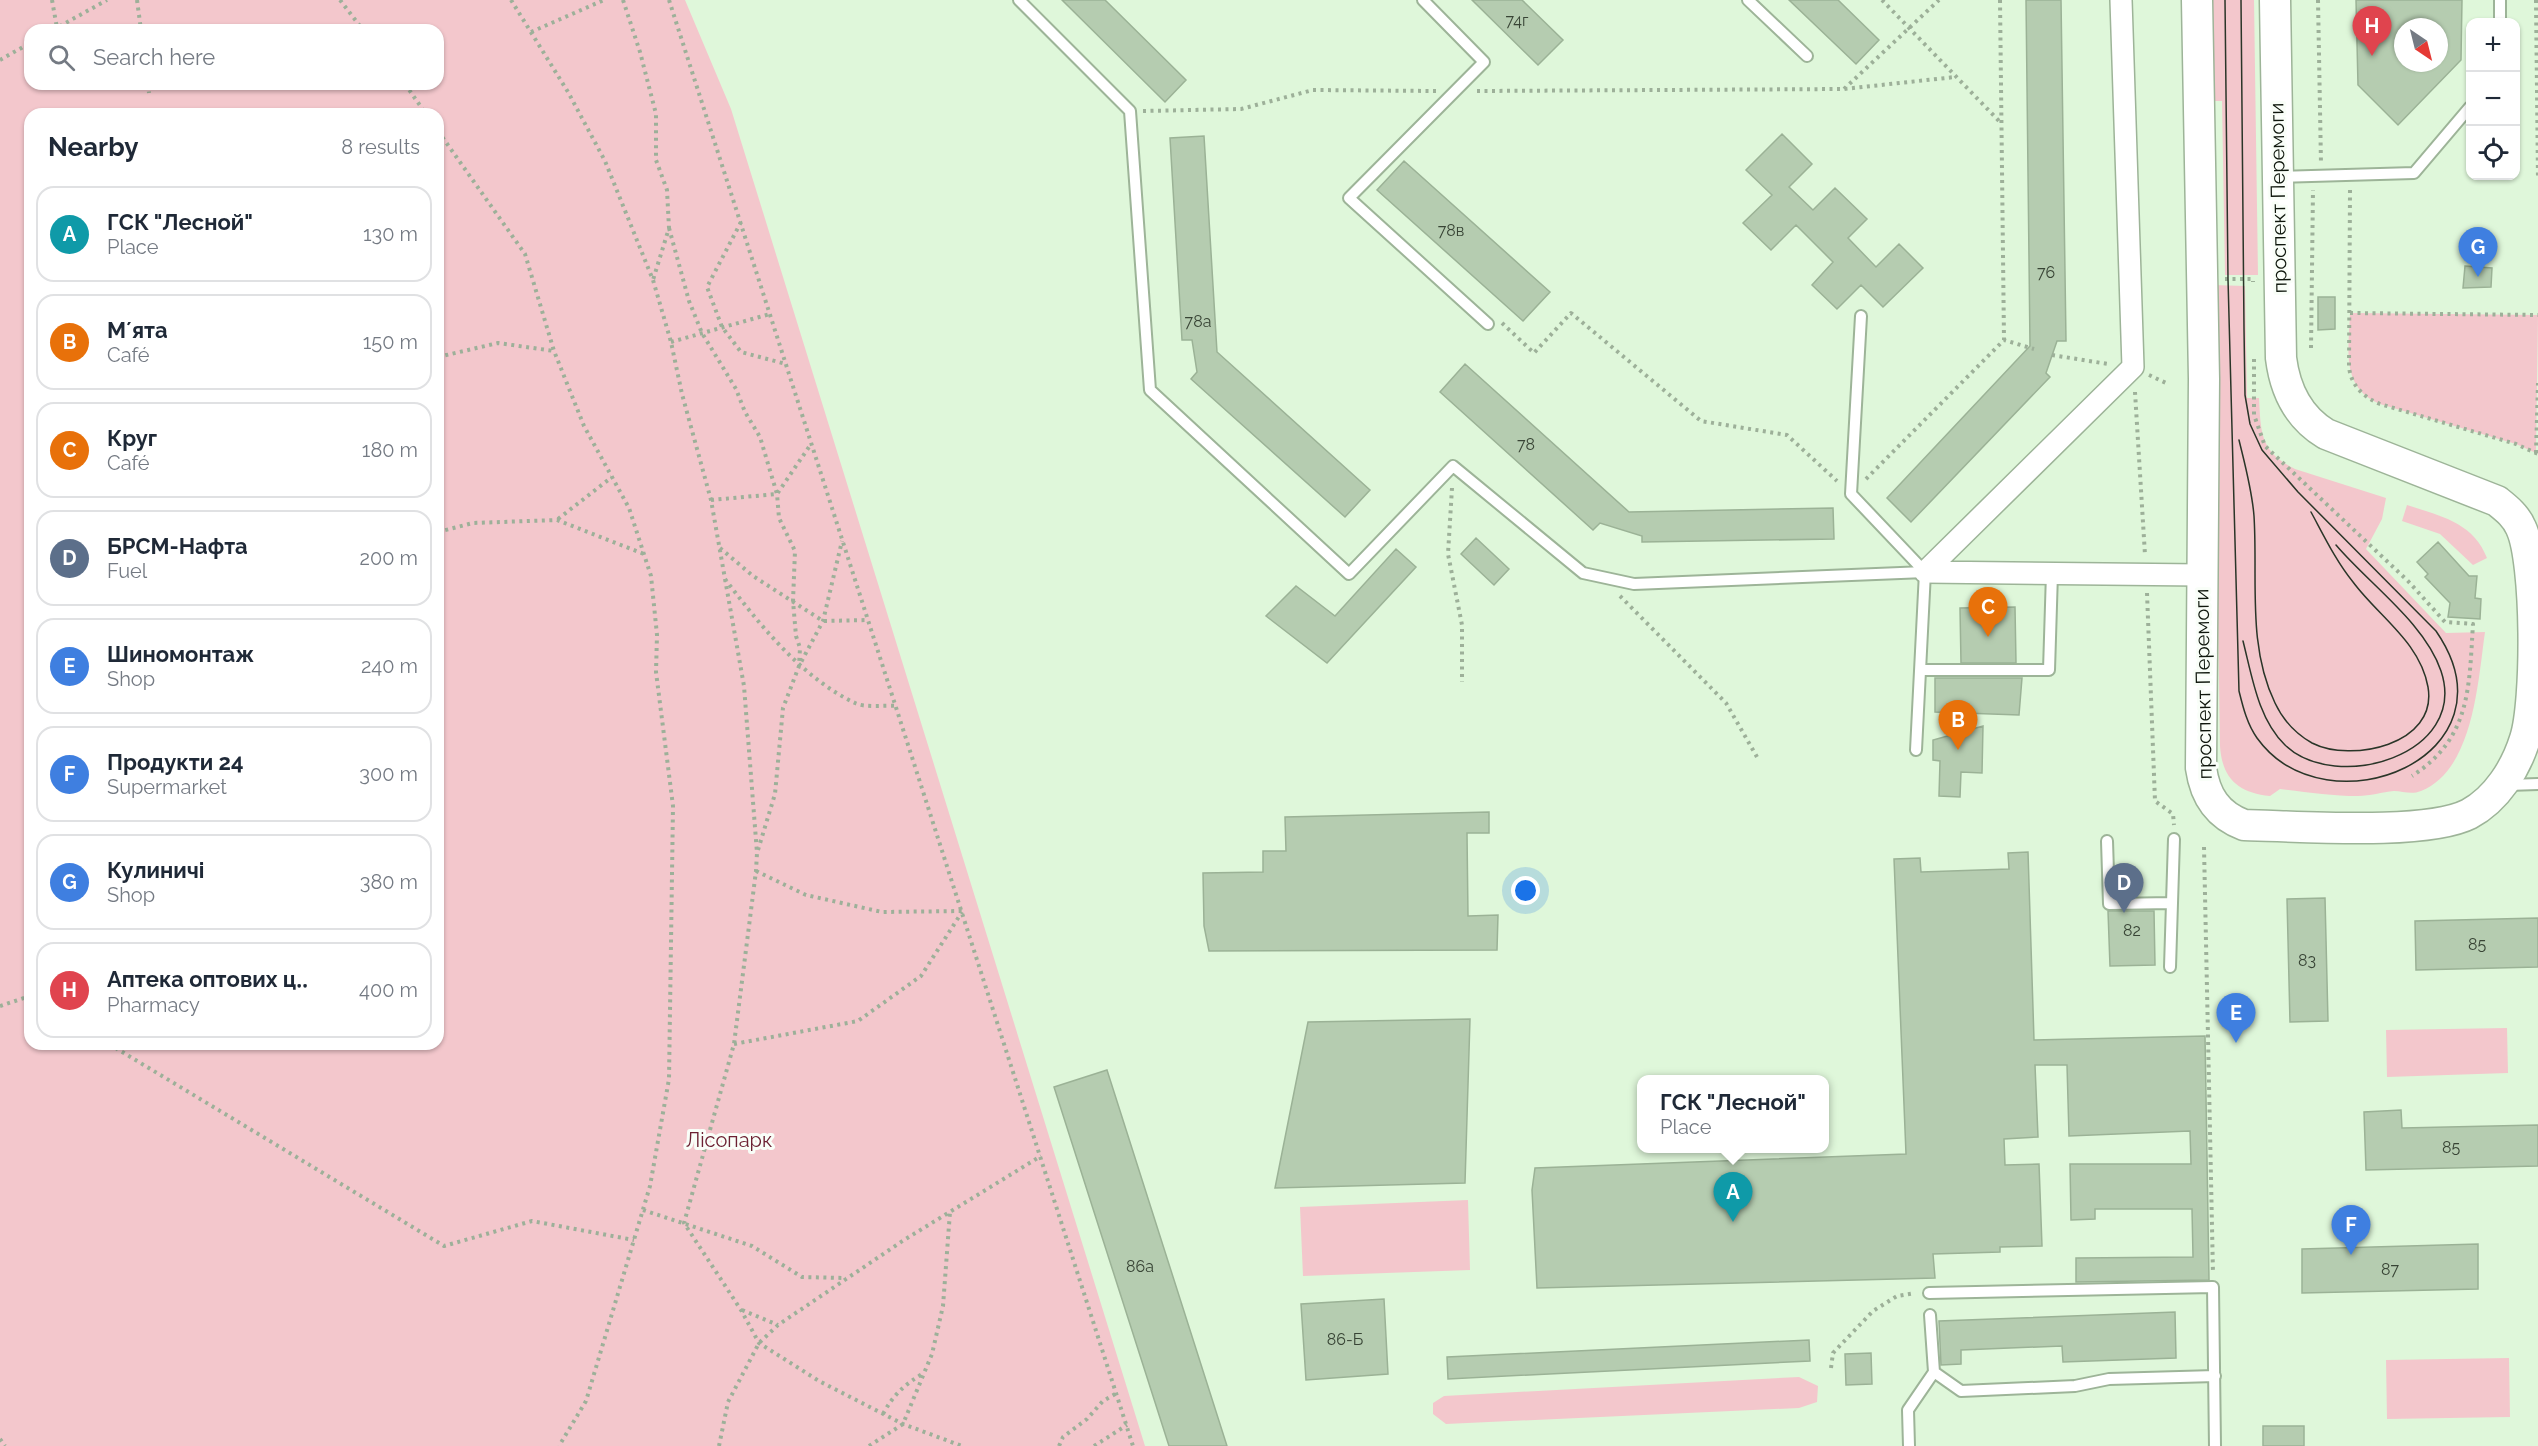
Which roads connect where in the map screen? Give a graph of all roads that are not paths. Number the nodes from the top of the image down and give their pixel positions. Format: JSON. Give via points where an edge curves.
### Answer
{"nodes":[{"id":1,"x":1019,"y":0,"type":"edge"},
{"id":2,"x":1423,"y":0,"type":"edge"},
{"id":3,"x":1748,"y":0,"type":"edge"},
{"id":4,"x":2121,"y":0,"type":"edge"},
{"id":5,"x":2197,"y":0,"type":"edge"},
{"id":6,"x":2275,"y":0,"type":"edge"},
{"id":7,"x":2500,"y":0,"type":"edge"},
{"id":8,"x":2500,"y":18,"type":"edge"},
{"id":9,"x":1807,"y":56,"type":"dead end"},
{"id":10,"x":2466,"y":112,"type":"edge"},
{"id":11,"x":2277,"y":177,"type":"junction"},
{"id":12,"x":1861,"y":316,"type":"dead end"},
{"id":13,"x":1488,"y":324,"type":"dead end"},
{"id":14,"x":1925,"y":572,"type":"junction"},
{"id":15,"x":2052,"y":573,"type":"junction"},
{"id":16,"x":2201,"y":575,"type":"junction"},
{"id":17,"x":1921,"y":670,"type":"junction"},
{"id":18,"x":2535,"y":682,"type":"edge"},
{"id":19,"x":1916,"y":750,"type":"dead end"},
{"id":20,"x":2538,"y":784,"type":"edge"},
{"id":21,"x":2502,"y":785,"type":"junction"},
{"id":22,"x":2174,"y":839,"type":"road end"},
{"id":23,"x":2107,"y":841,"type":"dead end"},
{"id":24,"x":2172,"y":903,"type":"junction"},
{"id":25,"x":2170,"y":967,"type":"dead end"},
{"id":26,"x":1929,"y":1293,"type":"road end"},
{"id":27,"x":1930,"y":1315,"type":"dead end"},
{"id":28,"x":1934,"y":1372,"type":"junction"},
{"id":29,"x":2215,"y":1376,"type":"junction"},
{"id":30,"x":1909,"y":1446,"type":"edge"},
{"id":31,"x":2215,"y":1446,"type":"edge"}],
"edges":[{"from":1,"to":14,"type":"lane","via":[[1130,111],[1150,390],[1349,574],[1453,466],[1583,573],[1634,585]]},
{"from":2,"to":13,"type":"lane","via":[[1484,62],[1349,198]]},
{"from":3,"to":9,"type":"lane"},
{"from":4,"to":14,"type":"street","via":[[2133,367]]},
{"from":5,"to":16,"type":"main road","name":"проспект Перемоги","via":[[2204,379]]},
{"from":6,"to":11,"type":"main road","name":"проспект Перемоги"},
{"from":7,"to":8,"type":"lane"},
{"from":10,"to":11,"type":"lane","via":[[2414,173]]},
{"from":11,"to":18,"type":"main road","name":"проспект Перемоги","via":[[2281,358],[2292,398],[2304,418],[2326,434],[2479,492],[2516,517],[2529,555]]},
{"from":12,"to":14,"type":"lane","via":[[1851,494]]},
{"from":14,"to":15,"type":"street"},
{"from":14,"to":17,"type":"lane"},
{"from":15,"to":16,"type":"street"},
{"from":15,"to":17,"type":"lane","via":[[2049,670]]},
{"from":16,"to":21,"type":"main road","name":"проспект Перемоги","via":[[2201,768],[2204,787],[2227,819],[2244,825],[2433,824],[2471,813]]},
{"from":17,"to":19,"type":"lane"},
{"from":18,"to":21,"type":"main road","name":"проспект Перемоги","via":[[2526,737]]},
{"from":20,"to":21,"type":"lane"},
{"from":22,"to":24,"type":"lane"},
{"from":23,"to":24,"type":"lane","via":[[2109,904]]},
{"from":24,"to":25,"type":"lane"},
{"from":26,"to":29,"type":"lane","via":[[2213,1287]]},
{"from":27,"to":28,"type":"lane"},
{"from":28,"to":29,"type":"lane","via":[[1961,1390]]},
{"from":28,"to":30,"type":"lane","via":[[1908,1410]]},
{"from":29,"to":31,"type":"lane"}]}
